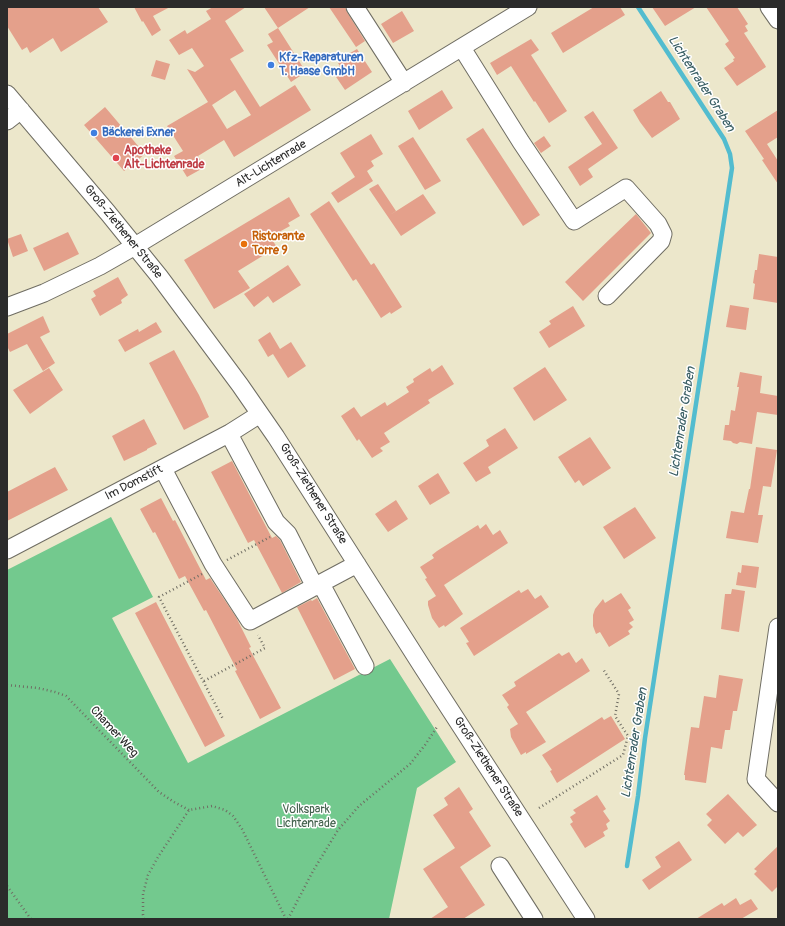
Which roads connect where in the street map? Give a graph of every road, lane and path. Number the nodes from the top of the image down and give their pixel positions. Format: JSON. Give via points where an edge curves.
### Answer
{"nodes":[{"id":1,"x":355,"y":7,"type":"edge"},
{"id":2,"x":528,"y":7,"type":"edge"},
{"id":3,"x":770,"y":7,"type":"edge"},
{"id":4,"x":778,"y":20,"type":"edge"},
{"id":5,"x":462,"y":48,"type":"junction"},
{"id":6,"x":404,"y":83,"type":"junction"},
{"id":7,"x":7,"y":94,"type":"edge"},
{"id":8,"x":21,"y":110,"type":"junction"},
{"id":9,"x":7,"y":121,"type":"edge"},
{"id":10,"x":135,"y":246,"type":"junction"},
{"id":11,"x":608,"y":296,"type":"dead end"},
{"id":12,"x":7,"y":307,"type":"edge"},
{"id":13,"x":260,"y":414,"type":"junction"},
{"id":14,"x":229,"y":434,"type":"junction"},
{"id":15,"x":163,"y":468,"type":"junction"},
{"id":16,"x":283,"y":530,"type":"junction"},
{"id":17,"x":7,"y":550,"type":"edge"},
{"id":18,"x":357,"y":564,"type":"junction"},
{"id":19,"x":214,"y":567,"type":"junction"},
{"id":20,"x":318,"y":585,"type":"junction"},
{"id":21,"x":250,"y":621,"type":"junction"},
{"id":22,"x":778,"y":627,"type":"edge"},
{"id":23,"x":365,"y":666,"type":"dead end"},
{"id":24,"x":603,"y":669,"type":"dead end"},
{"id":25,"x":204,"y":681,"type":"junction"},
{"id":26,"x":7,"y":685,"type":"edge"},
{"id":27,"x":223,"y":719,"type":"dead end"},
{"id":28,"x":437,"y":727,"type":"dead end"},
{"id":29,"x":778,"y":803,"type":"edge"},
{"id":30,"x":539,"y":808,"type":"dead end"},
{"id":31,"x":190,"y":810,"type":"junction"},
{"id":32,"x":500,"y":866,"type":"dead end"},
{"id":33,"x":7,"y":886,"type":"edge"},
{"id":34,"x":31,"y":919,"type":"edge"},
{"id":35,"x":144,"y":919,"type":"edge"},
{"id":36,"x":287,"y":919,"type":"edge"},
{"id":37,"x":534,"y":919,"type":"edge"},
{"id":38,"x":586,"y":919,"type":"edge"}],
"edges":[{"from":1,"to":6,"type":"street"},
{"from":2,"to":5,"type":"street","name":"Alt-Lichtenrade"},
{"from":3,"to":4,"type":"street"},
{"from":5,"to":6,"type":"street","name":"Alt-Lichtenrade"},
{"from":5,"to":11,"type":"street","via":[[574,221],[626,188],[658,224],[663,234],[661,242]]},
{"from":6,"to":10,"type":"street","name":"Alt-Lichtenrade"},
{"from":7,"to":8,"type":"street","name":"Groß-Ziethener Straße"},
{"from":8,"to":9,"type":"street"},
{"from":8,"to":10,"type":"street","name":"Groß-Ziethener Straße"},
{"from":10,"to":12,"type":"street","name":"Alt-Lichtenrade","via":[[44,293]]},
{"from":10,"to":13,"type":"street","name":"Groß-Ziethener Straße"},
{"from":13,"to":14,"type":"street","name":"Im Domstift"},
{"from":13,"to":18,"type":"street","name":"Groß-Ziethener Straße"},
{"from":14,"to":15,"type":"street","name":"Im Domstift"},
{"from":14,"to":16,"type":"street","via":[[276,522]]},
{"from":15,"to":17,"type":"street","name":"Im Domstift"},
{"from":15,"to":19,"type":"street"},
{"from":16,"to":19,"type":"path"},
{"from":16,"to":20,"type":"street","via":[[288,534]]},
{"from":18,"to":20,"type":"street"},
{"from":18,"to":38,"type":"street","name":"Groß-Ziethener Straße"},
{"from":19,"to":21,"type":"street"},
{"from":19,"to":25,"type":"path","via":[[159,597]]},
{"from":20,"to":21,"type":"street"},
{"from":20,"to":23,"type":"street"},
{"from":21,"to":25,"type":"path","via":[[265,648]]},
{"from":22,"to":29,"type":"street","via":[[756,779]]},
{"from":24,"to":30,"type":"path","via":[[619,694],[615,716],[628,736],[623,755]]},
{"from":25,"to":27,"type":"path"},
{"from":26,"to":31,"type":"path","name":"Chamer Weg","via":[[38,688],[66,696],[159,792]]},
{"from":28,"to":36,"type":"path","via":[[410,764],[359,806],[338,830]]},
{"from":31,"to":35,"type":"path","via":[[148,875],[143,894]]},
{"from":31,"to":36,"type":"path","via":[[212,806],[233,816]]},
{"from":32,"to":37,"type":"street"},
{"from":33,"to":34,"type":"path"}]}
